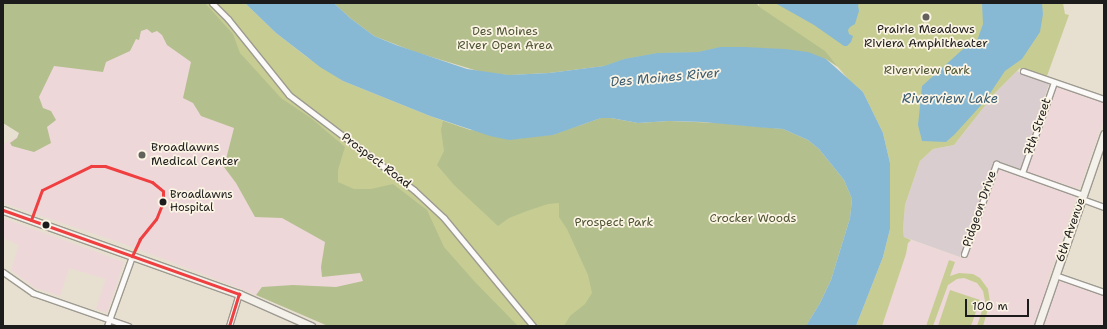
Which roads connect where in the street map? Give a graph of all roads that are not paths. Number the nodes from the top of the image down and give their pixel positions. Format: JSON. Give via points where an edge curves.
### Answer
{"nodes":[{"id":1,"x":212,"y":3,"type":"edge"},
{"id":2,"x":1024,"y":71,"type":"dead end"},
{"id":3,"x":1054,"y":82,"type":"junction"},
{"id":4,"x":1104,"y":99,"type":"edge"},
{"id":5,"x":1104,"y":134,"type":"edge"},
{"id":6,"x":1022,"y":173,"type":"junction"},
{"id":7,"x":1083,"y":197,"type":"junction"},
{"id":8,"x":1104,"y":207,"type":"edge"},
{"id":9,"x":3,"y":210,"type":"edge"},
{"id":10,"x":964,"y":254,"type":"dead end"},
{"id":11,"x":132,"y":256,"type":"junction"},
{"id":12,"x":3,"y":272,"type":"edge"},
{"id":13,"x":1055,"y":275,"type":"junction"},
{"id":14,"x":1104,"y":292,"type":"edge"},
{"id":15,"x":239,"y":294,"type":"junction"},
{"id":16,"x":110,"y":320,"type":"junction"},
{"id":17,"x":298,"y":323,"type":"edge"},
{"id":18,"x":107,"y":326,"type":"edge"},
{"id":19,"x":128,"y":326,"type":"edge"},
{"id":20,"x":228,"y":326,"type":"edge"},
{"id":21,"x":311,"y":326,"type":"edge"},
{"id":22,"x":533,"y":326,"type":"edge"},
{"id":23,"x":1038,"y":326,"type":"edge"}],
"edges":[{"from":1,"to":22,"type":"street","name":"Prospect Road","via":[[228,18],[289,95],[414,190],[444,218]]},
{"from":2,"to":3,"type":"street"},
{"from":3,"to":4,"type":"street"},
{"from":3,"to":6,"type":"street","name":"7th Street"},
{"from":5,"to":7,"type":"main road","name":"6th Avenue"},
{"from":6,"to":7,"type":"street"},
{"from":6,"to":10,"type":"street","name":"Pidgeon Drive","via":[[996,164]]},
{"from":7,"to":8,"type":"street"},
{"from":7,"to":13,"type":"main road","name":"6th Avenue"},
{"from":9,"to":11,"type":"main road"},
{"from":11,"to":15,"type":"main road"},
{"from":11,"to":16,"type":"street"},
{"from":12,"to":16,"type":"street","via":[[33,293]]},
{"from":13,"to":14,"type":"street"},
{"from":13,"to":23,"type":"main road","name":"6th Avenue"},
{"from":15,"to":17,"type":"main road"},
{"from":15,"to":20,"type":"street"},
{"from":16,"to":18,"type":"street"},
{"from":16,"to":19,"type":"street"},
{"from":17,"to":21,"type":"main road"}]}
